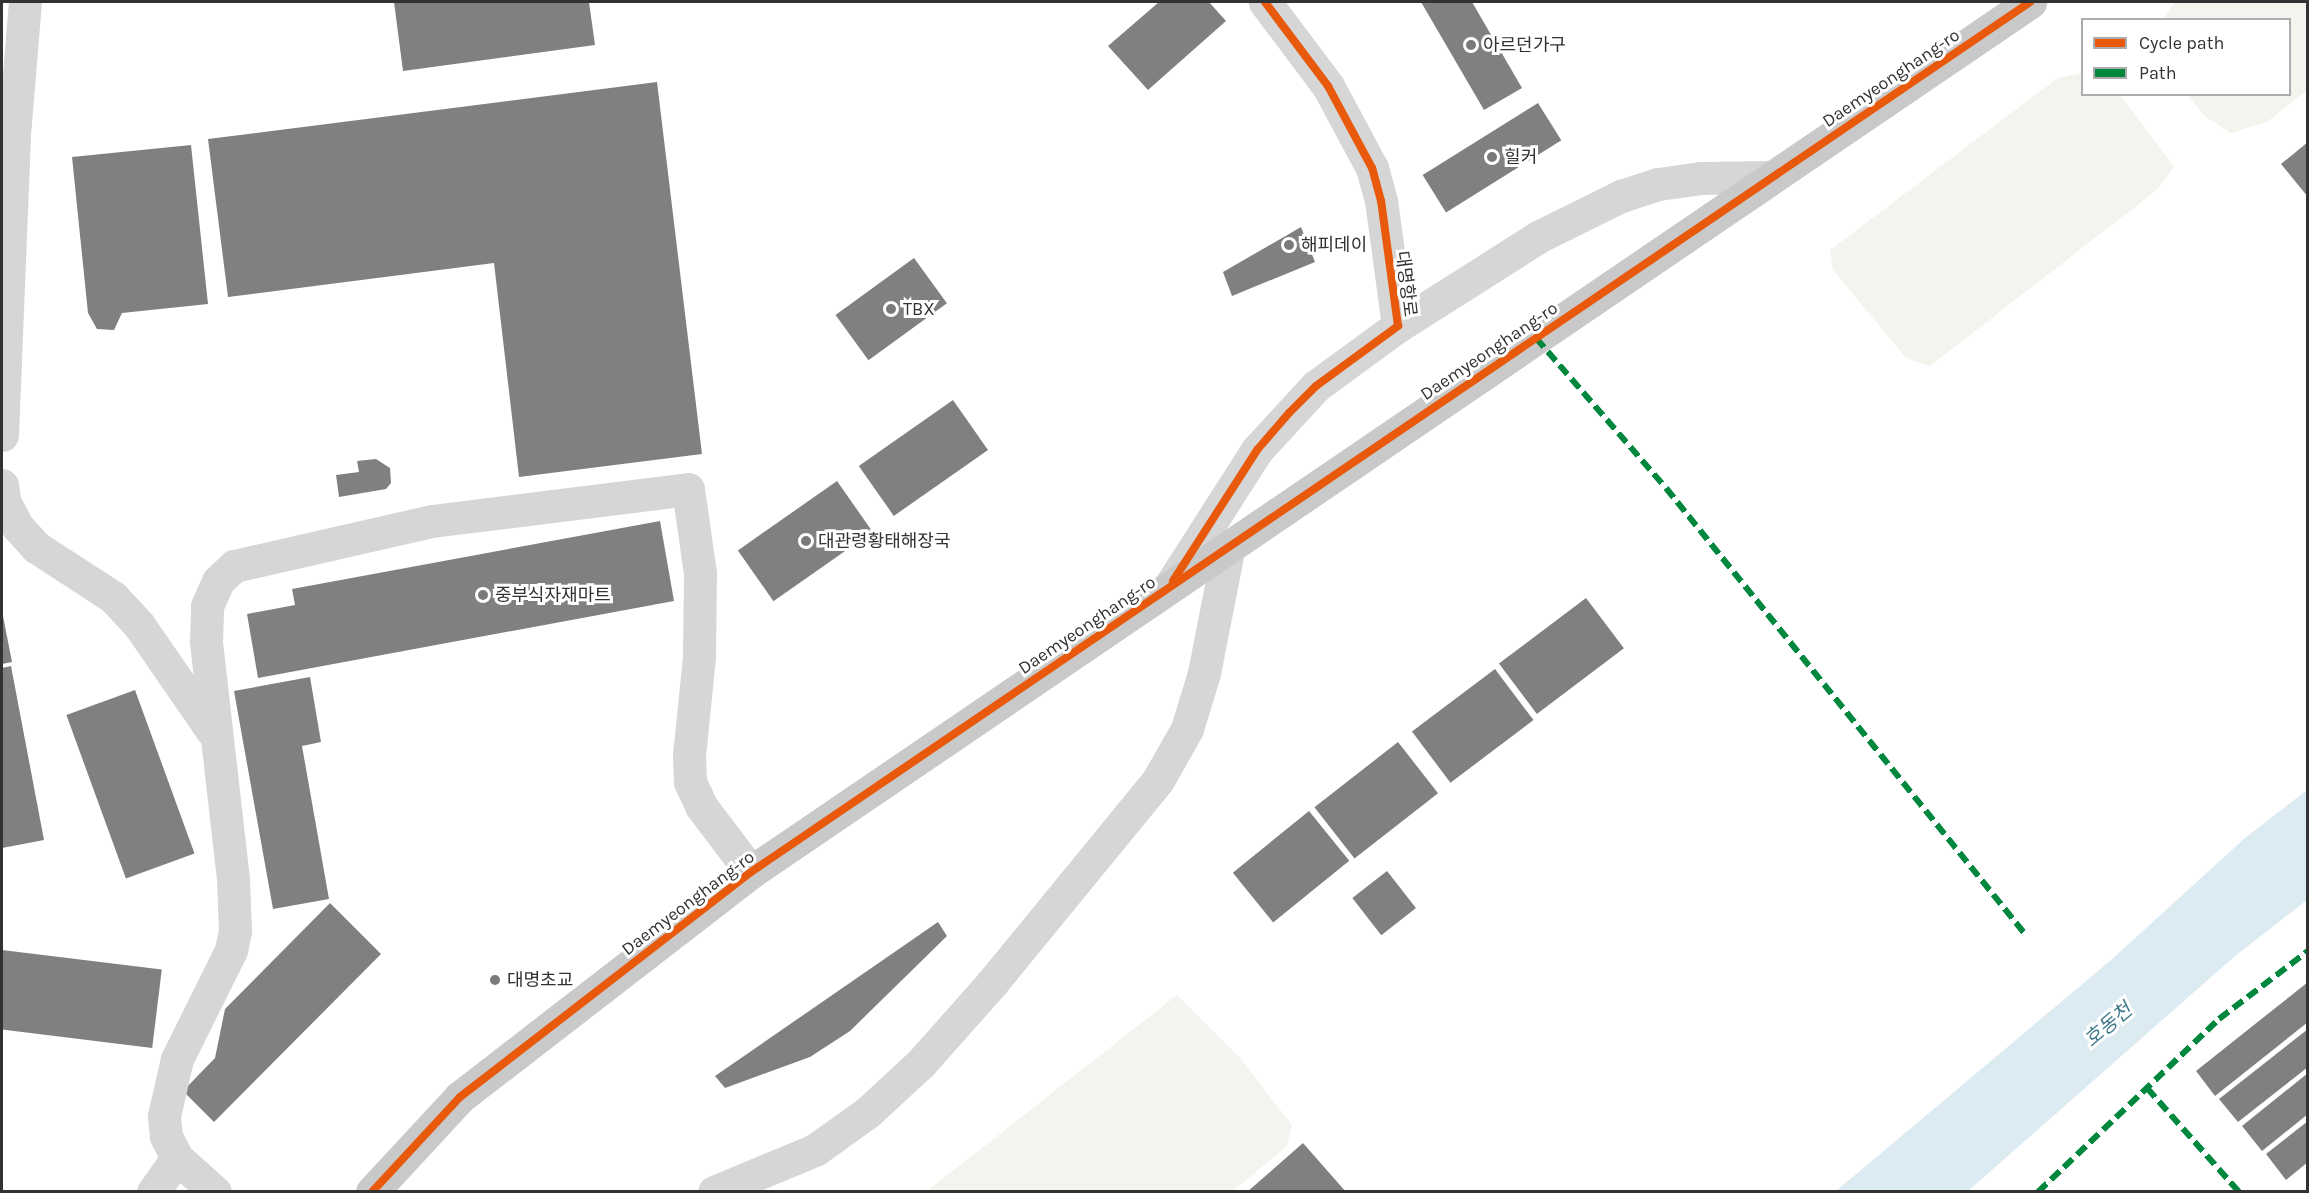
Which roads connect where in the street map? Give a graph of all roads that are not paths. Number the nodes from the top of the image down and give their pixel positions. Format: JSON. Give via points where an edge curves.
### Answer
{"nodes":[{"id":1,"x":25,"y":2,"type":"edge"},
{"id":2,"x":1265,"y":2,"type":"edge"},
{"id":3,"x":2030,"y":2,"type":"edge"},
{"id":4,"x":1772,"y":177,"type":"junction"},
{"id":5,"x":1398,"y":326,"type":"junction"},
{"id":6,"x":2,"y":435,"type":"edge"},
{"id":7,"x":2,"y":485,"type":"edge"},
{"id":8,"x":1229,"y":546,"type":"junction"},
{"id":9,"x":1170,"y":586,"type":"junction"},
{"id":10,"x":213,"y":733,"type":"junction"},
{"id":11,"x":751,"y":873,"type":"junction"},
{"id":12,"x":177,"y":1158,"type":"junction"},
{"id":13,"x":153,"y":1191,"type":"edge"},
{"id":14,"x":215,"y":1191,"type":"edge"},
{"id":15,"x":372,"y":1191,"type":"edge"},
{"id":16,"x":714,"y":1191,"type":"edge"}],
"edges":[{"from":1,"to":6,"type":"street","via":[[14,135]]},
{"from":2,"to":5,"type":"street","name":"대명항로","via":[[1328,86],[1372,168],[1382,201]]},
{"from":3,"to":4,"type":"main road","name":"Daemyeonghang-ro"},
{"from":4,"to":5,"type":"street","via":[[1701,178],[1658,184],[1621,196],[1538,237]]},
{"from":4,"to":8,"type":"main road","name":"Daemyeonghang-ro"},
{"from":5,"to":9,"type":"street","name":"대명항로","via":[[1316,386],[1264,442]]},
{"from":7,"to":10,"type":"street","via":[[4,503],[18,527],[36,547],[113,597],[138,625]]},
{"from":8,"to":9,"type":"main road","name":"Daemyeonghang-ro"},
{"from":8,"to":16,"type":"street","via":[[1204,673],[1187,729],[1158,780],[992,983],[914,1070],[868,1112],[814,1150]]},
{"from":9,"to":11,"type":"main road","name":"Daemyeonghang-ro"},
{"from":10,"to":11,"type":"street","via":[[207,606],[218,582],[234,566],[432,521],[688,489],[700,573],[699,657],[688,755],[690,782],[701,806]]},
{"from":10,"to":12,"type":"street","via":[[233,879],[235,931],[231,950],[177,1059],[170,1085],[164,1116],[166,1136]]},
{"from":11,"to":15,"type":"main road","name":"Daemyeonghang-ro","via":[[460,1096]]},
{"from":12,"to":13,"type":"street"},
{"from":12,"to":14,"type":"street"}]}
